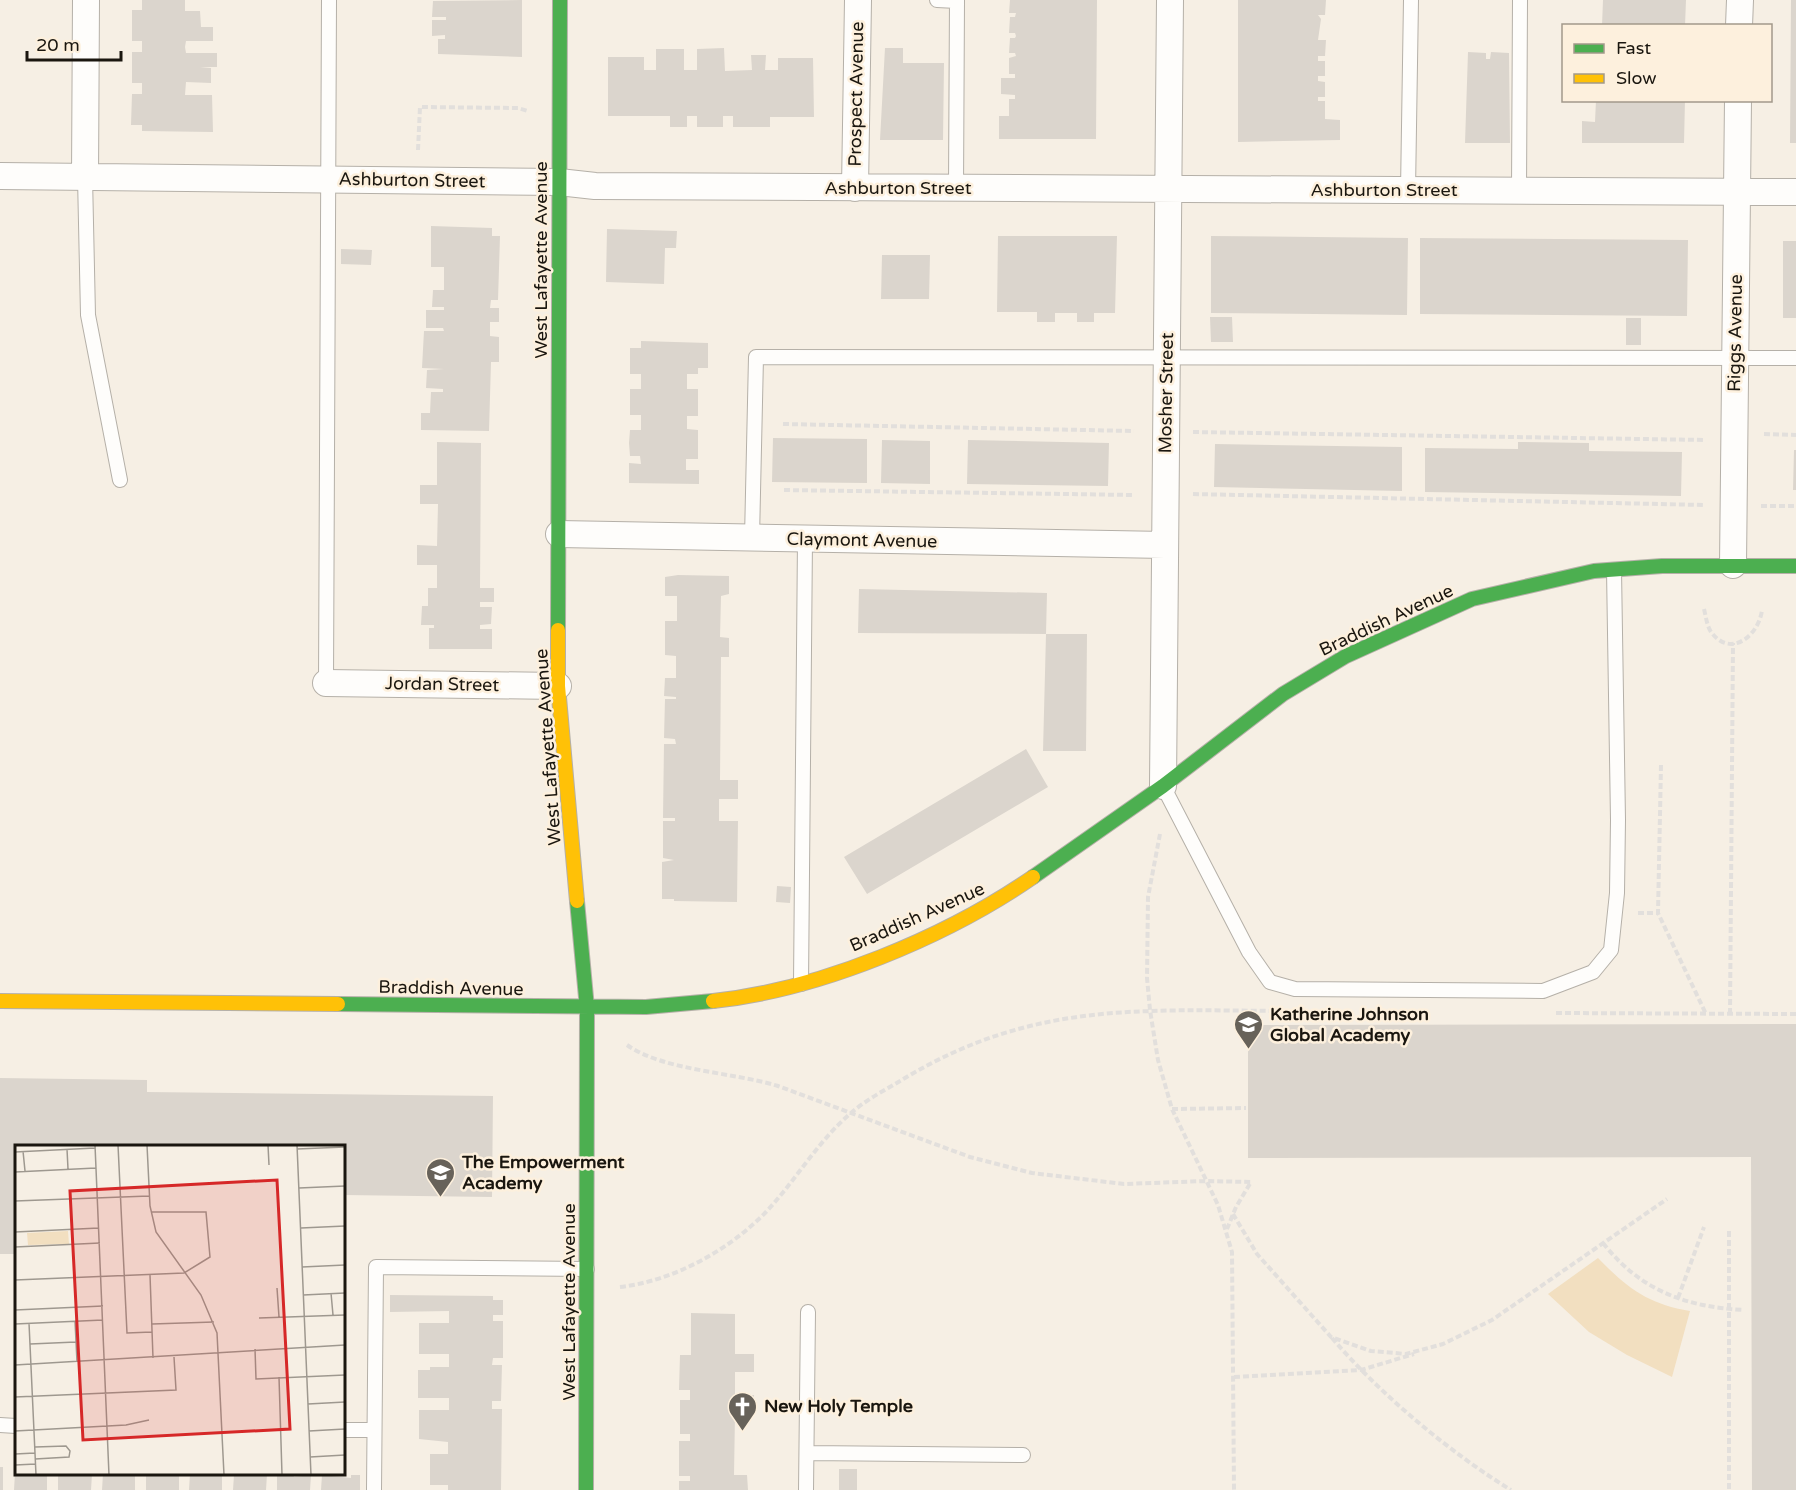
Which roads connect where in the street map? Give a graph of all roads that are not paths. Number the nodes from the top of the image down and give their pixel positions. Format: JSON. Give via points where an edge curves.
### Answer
{"nodes":[{"id":1,"x":86,"y":0,"type":"edge"},
{"id":2,"x":329,"y":0,"type":"edge"},
{"id":3,"x":560,"y":0,"type":"edge"},
{"id":4,"x":858,"y":0,"type":"edge"},
{"id":5,"x":937,"y":0,"type":"edge"},
{"id":6,"x":957,"y":0,"type":"edge"},
{"id":7,"x":1170,"y":0,"type":"edge"},
{"id":8,"x":1411,"y":0,"type":"edge"},
{"id":9,"x":1520,"y":0,"type":"edge"},
{"id":10,"x":1740,"y":0,"type":"edge"},
{"id":11,"x":1739,"y":24,"type":"edge"},
{"id":12,"x":1738,"y":102,"type":"edge"},
{"id":13,"x":0,"y":176,"type":"edge"},
{"id":14,"x":85,"y":177,"type":"junction"},
{"id":15,"x":328,"y":178,"type":"junction"},
{"id":16,"x":559,"y":182,"type":"junction"},
{"id":17,"x":855,"y":188,"type":"junction"},
{"id":18,"x":956,"y":188,"type":"junction"},
{"id":19,"x":1168,"y":189,"type":"junction"},
{"id":20,"x":1408,"y":190,"type":"junction"},
{"id":21,"x":1520,"y":191,"type":"junction"},
{"id":22,"x":1737,"y":192,"type":"junction"},
{"id":23,"x":1796,"y":192,"type":"edge"},
{"id":24,"x":1167,"y":357,"type":"junction"},
{"id":25,"x":1735,"y":358,"type":"junction"},
{"id":26,"x":1796,"y":358,"type":"edge"},
{"id":27,"x":120,"y":480,"type":"dead end"},
{"id":28,"x":559,"y":534,"type":"junction"},
{"id":29,"x":752,"y":538,"type":"junction"},
{"id":30,"x":805,"y":539,"type":"junction"},
{"id":31,"x":1165,"y":545,"type":"junction"},
{"id":32,"x":1733,"y":565,"type":"junction"},
{"id":33,"x":1796,"y":566,"type":"edge"},
{"id":34,"x":1614,"y":570,"type":"junction"},
{"id":35,"x":326,"y":683,"type":"joint"},
{"id":36,"x":558,"y":686,"type":"junction"},
{"id":37,"x":1163,"y":786,"type":"junction"},
{"id":38,"x":801,"y":984,"type":"junction"},
{"id":39,"x":0,"y":1001,"type":"edge"},
{"id":40,"x":587,"y":1008,"type":"junction"},
{"id":41,"x":587,"y":1269,"type":"junction"},
{"id":42,"x":808,"y":1312,"type":"dead end"},
{"id":43,"x":0,"y":1425,"type":"edge"},
{"id":44,"x":15,"y":1426,"type":"edge"},
{"id":45,"x":345,"y":1430,"type":"edge"},
{"id":46,"x":374,"y":1430,"type":"junction"},
{"id":47,"x":807,"y":1453,"type":"junction"},
{"id":48,"x":1023,"y":1455,"type":"dead end"},
{"id":49,"x":374,"y":1490,"type":"edge"},
{"id":50,"x":586,"y":1490,"type":"edge"},
{"id":51,"x":806,"y":1490,"type":"edge"}],
"edges":[{"from":1,"to":14,"type":"street"},
{"from":2,"to":15,"type":"lane"},
{"from":3,"to":16,"type":"street","name":"West Lafayette Avenue"},
{"from":4,"to":17,"type":"street","name":"Prospect Avenue"},
{"from":5,"to":6,"type":"lane"},
{"from":6,"to":18,"type":"lane"},
{"from":7,"to":19,"type":"street","name":"Mosher Street"},
{"from":8,"to":20,"type":"lane"},
{"from":9,"to":21,"type":"lane"},
{"from":10,"to":11,"type":"street"},
{"from":12,"to":22,"type":"street","name":"Riggs Avenue"},
{"from":13,"to":14,"type":"street","name":"Ashburton Street"},
{"from":14,"to":15,"type":"street","name":"Ashburton Street"},
{"from":14,"to":27,"type":"lane","via":[[88,315]]},
{"from":15,"to":16,"type":"street","name":"Ashburton Street"},
{"from":15,"to":35,"type":"lane"},
{"from":16,"to":17,"type":"street","name":"Ashburton Street","via":[[595,186]]},
{"from":16,"to":28,"type":"street","name":"West Lafayette Avenue"},
{"from":17,"to":18,"type":"street","name":"Ashburton Street"},
{"from":18,"to":19,"type":"street","name":"Ashburton Street"},
{"from":19,"to":20,"type":"street","name":"Ashburton Street"},
{"from":19,"to":24,"type":"street","name":"Mosher Street"},
{"from":20,"to":21,"type":"street","name":"Ashburton Street"},
{"from":21,"to":22,"type":"street","name":"Ashburton Street"},
{"from":22,"to":23,"type":"street","name":"Ashburton Street"},
{"from":22,"to":25,"type":"street","name":"Riggs Avenue"},
{"from":24,"to":25,"type":"lane"},
{"from":24,"to":29,"type":"lane","via":[[756,357]]},
{"from":24,"to":31,"type":"street","name":"Mosher Street"},
{"from":25,"to":26,"type":"lane"},
{"from":25,"to":32,"type":"street","name":"Riggs Avenue"},
{"from":28,"to":29,"type":"street","name":"Claymont Avenue"},
{"from":28,"to":36,"type":"street","name":"West Lafayette Avenue"},
{"from":29,"to":30,"type":"street","name":"Claymont Avenue"},
{"from":30,"to":31,"type":"street","name":"Claymont Avenue"},
{"from":30,"to":38,"type":"lane"},
{"from":31,"to":37,"type":"street","name":"Mosher Street"},
{"from":32,"to":33,"type":"street","name":"Braddish Avenue"},
{"from":32,"to":34,"type":"street","name":"Braddish Avenue"},
{"from":34,"to":37,"type":"street","name":"Braddish Avenue","via":[[1539,582],[1472,599],[1356,651],[1283,694]]},
{"from":34,"to":37,"type":"lane","via":[[1617,893],[1611,950],[1593,972],[1543,991],[1296,989],[1270,982],[1249,952]]},
{"from":35,"to":36,"type":"street","name":"Jordan Street"},
{"from":36,"to":40,"type":"street","name":"West Lafayette Avenue"},
{"from":37,"to":38,"type":"street","name":"Braddish Avenue","via":[[999,900],[909,944]]},
{"from":38,"to":40,"type":"street","name":"Braddish Avenue","via":[[719,1000]]},
{"from":39,"to":40,"type":"street","name":"Braddish Avenue"},
{"from":40,"to":41,"type":"street","name":"West Lafayette Avenue"},
{"from":41,"to":46,"type":"lane","via":[[376,1267]]},
{"from":41,"to":50,"type":"street","name":"West Lafayette Avenue"},
{"from":42,"to":47,"type":"lane"},
{"from":43,"to":44,"type":"lane"},
{"from":45,"to":46,"type":"lane"},
{"from":46,"to":49,"type":"lane"},
{"from":47,"to":48,"type":"lane"},
{"from":47,"to":51,"type":"lane"}]}
